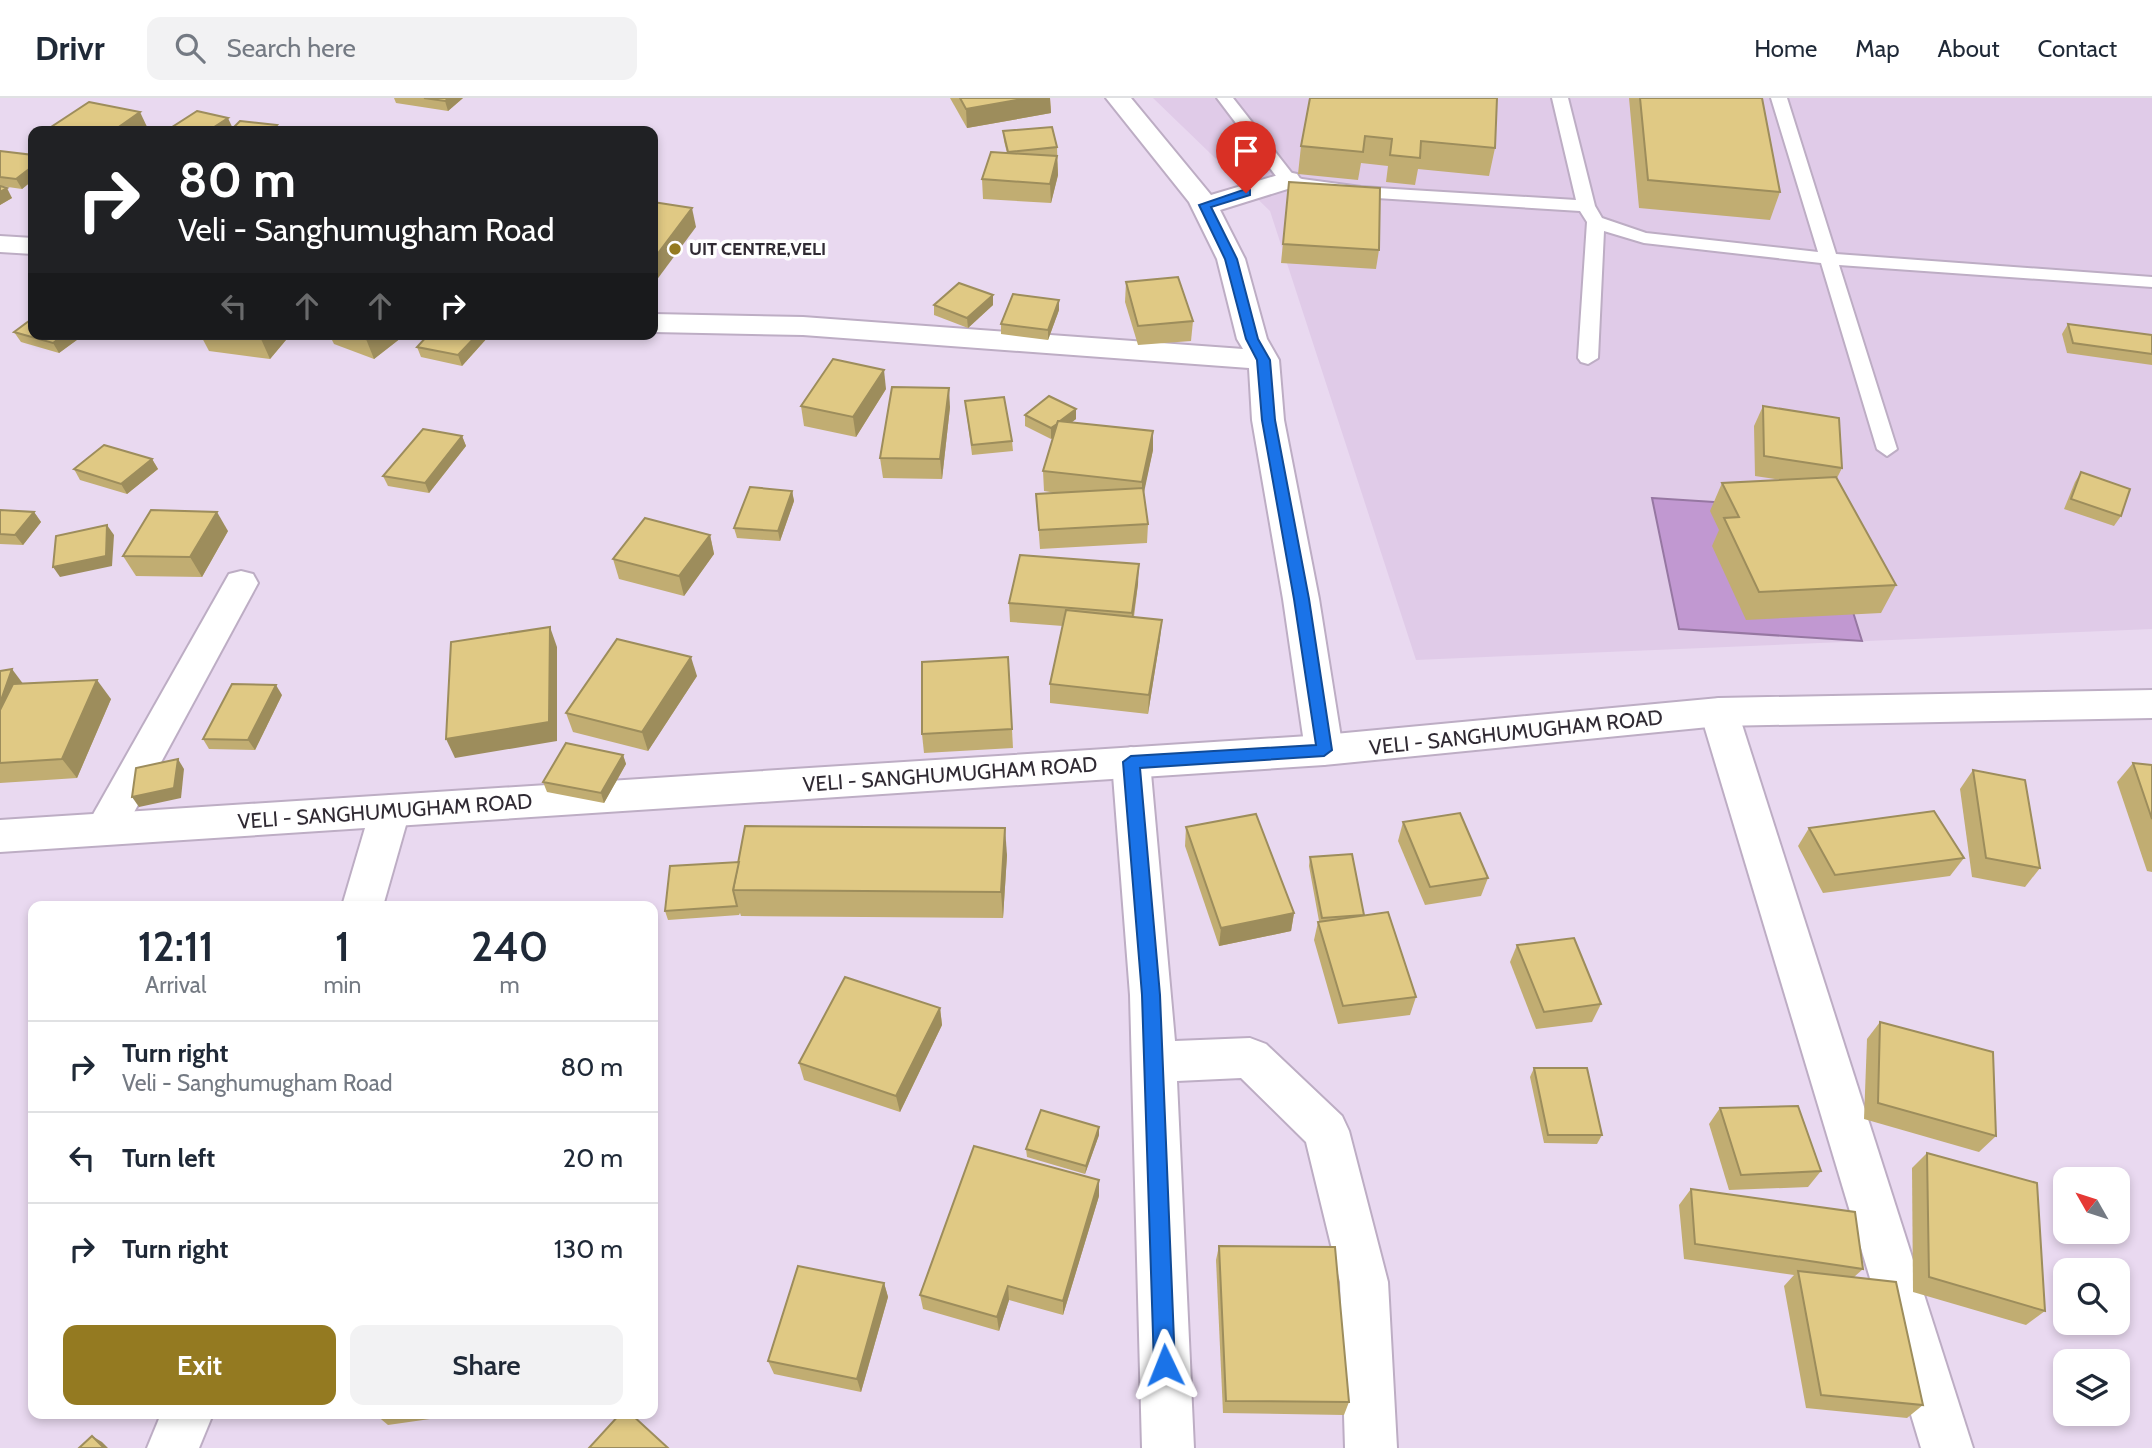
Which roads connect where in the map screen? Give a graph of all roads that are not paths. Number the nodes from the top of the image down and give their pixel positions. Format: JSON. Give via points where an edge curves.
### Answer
{"nodes":[{"id":1,"x":1118,"y":98,"type":"edge"},
{"id":2,"x":1225,"y":98,"type":"edge"},
{"id":3,"x":1560,"y":98,"type":"edge"},
{"id":4,"x":1779,"y":98,"type":"edge"},
{"id":5,"x":1288,"y":180,"type":"junction"},
{"id":6,"x":1204,"y":205,"type":"junction"},
{"id":7,"x":1591,"y":214,"type":"junction"},
{"id":8,"x":0,"y":244,"type":"edge"},
{"id":9,"x":28,"y":246,"type":"edge"},
{"id":10,"x":1830,"y":258,"type":"junction"},
{"id":11,"x":2152,"y":282,"type":"edge"},
{"id":12,"x":658,"y":323,"type":"edge"},
{"id":13,"x":1588,"y":358,"type":"dead end"},
{"id":14,"x":1264,"y":360,"type":"junction"},
{"id":15,"x":1887,"y":449,"type":"dead end"},
{"id":16,"x":241,"y":583,"type":"dead end"},
{"id":17,"x":2152,"y":704,"type":"edge"},
{"id":18,"x":1719,"y":712,"type":"junction"},
{"id":19,"x":1324,"y":750,"type":"junction"},
{"id":20,"x":1131,"y":762,"type":"junction"},
{"id":21,"x":390,"y":811,"type":"junction"},
{"id":22,"x":105,"y":829,"type":"junction"},
{"id":23,"x":3,"y":842,"type":"edge"},
{"id":24,"x":363,"y":901,"type":"edge"},
{"id":25,"x":1153,"y":1062,"type":"junction"},
{"id":26,"x":185,"y":1419,"type":"edge"},
{"id":27,"x":173,"y":1448,"type":"edge"},
{"id":28,"x":1168,"y":1448,"type":"edge"},
{"id":29,"x":1371,"y":1448,"type":"edge"},
{"id":30,"x":1947,"y":1448,"type":"edge"}],
"edges":[{"from":1,"to":6,"type":"street"},
{"from":2,"to":5,"type":"lane"},
{"from":3,"to":7,"type":"lane"},
{"from":4,"to":10,"type":"lane"},
{"from":5,"to":6,"type":"street"},
{"from":5,"to":7,"type":"lane","via":[[1361,192]]},
{"from":6,"to":14,"type":"street","via":[[1231,259],[1252,339]]},
{"from":7,"to":10,"type":"lane","via":[[1644,238]]},
{"from":7,"to":13,"type":"lane"},
{"from":8,"to":9,"type":"street"},
{"from":10,"to":11,"type":"lane"},
{"from":10,"to":15,"type":"lane"},
{"from":12,"to":14,"type":"street","via":[[803,326]]},
{"from":14,"to":19,"type":"street","via":[[1268,420]]},
{"from":16,"to":22,"type":"street"},
{"from":17,"to":18,"type":"street","name":"VELI - SANGHUMUGHAM ROAD"},
{"from":18,"to":19,"type":"street","name":"VELI - SANGHUMUGHAM ROAD"},
{"from":18,"to":30,"type":"street"},
{"from":19,"to":20,"type":"street","name":"VELI - SANGHUMUGHAM ROAD"},
{"from":20,"to":21,"type":"street","name":"VELI - SANGHUMUGHAM ROAD"},
{"from":20,"to":25,"type":"street"},
{"from":21,"to":22,"type":"street","name":"VELI - SANGHUMUGHAM ROAD"},
{"from":21,"to":24,"type":"street"},
{"from":22,"to":23,"type":"street","name":"VELI - SANGHUMUGHAM ROAD"},
{"from":25,"to":28,"type":"street"},
{"from":25,"to":29,"type":"street","via":[[1250,1058],[1326,1131],[1364,1282]]},
{"from":26,"to":27,"type":"street"}]}
